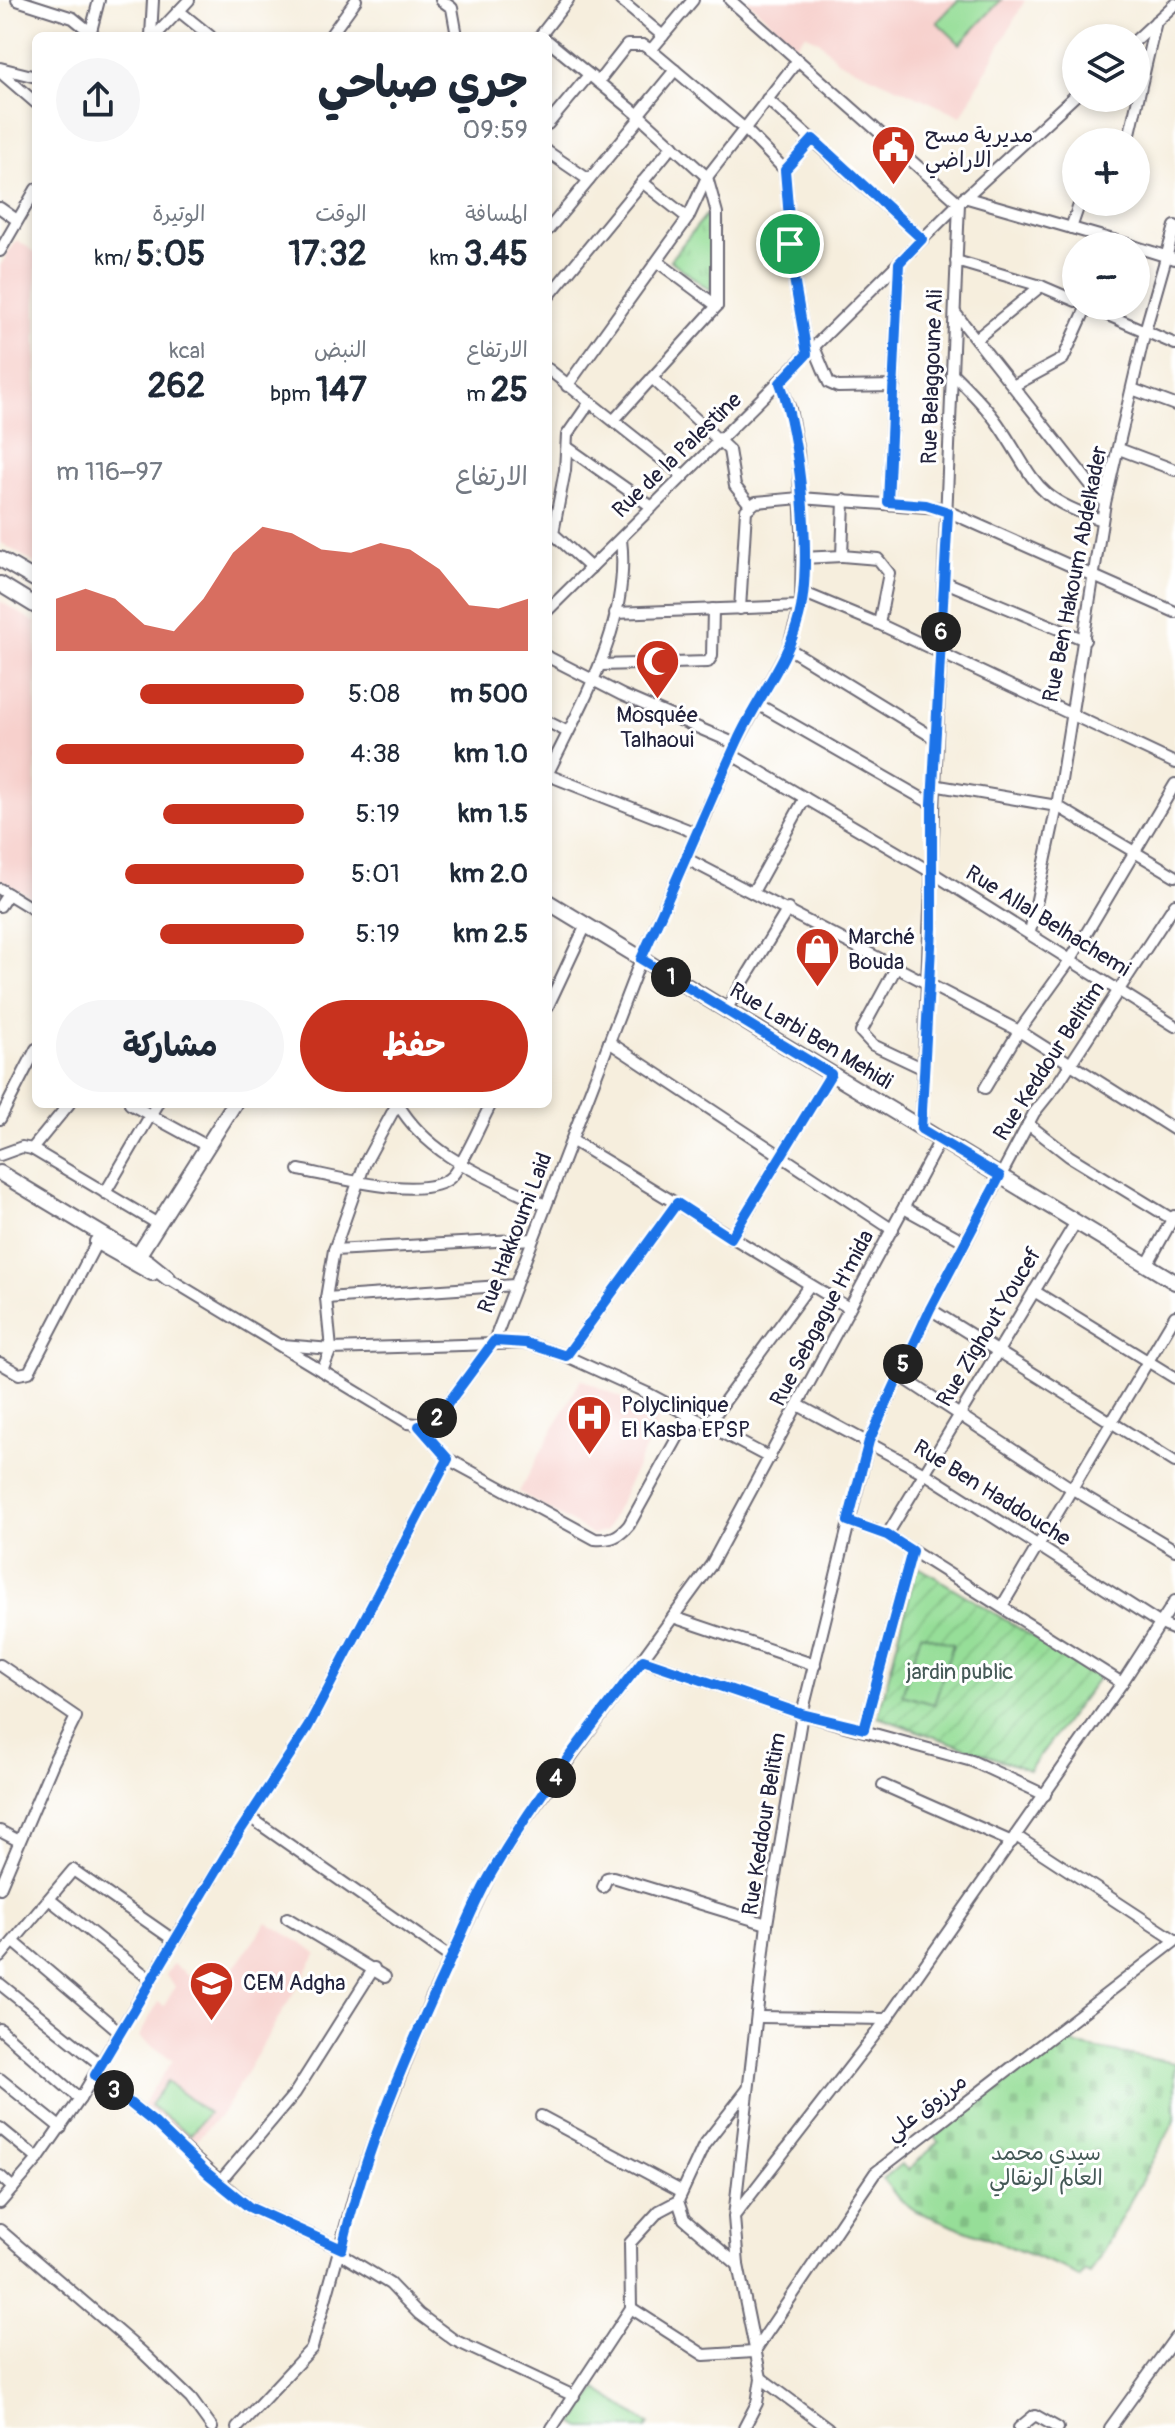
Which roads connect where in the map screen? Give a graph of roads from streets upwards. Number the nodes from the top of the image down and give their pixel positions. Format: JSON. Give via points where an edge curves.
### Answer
{"nodes":[{"id":1,"x":17,"y":0,"type":"edge"},
{"id":2,"x":99,"y":0,"type":"edge"},
{"id":3,"x":153,"y":0,"type":"edge"},
{"id":4,"x":189,"y":0,"type":"edge"},
{"id":5,"x":356,"y":0,"type":"edge"},
{"id":6,"x":441,"y":0,"type":"edge"},
{"id":7,"x":568,"y":0,"type":"edge"},
{"id":8,"x":620,"y":0,"type":"edge"},
{"id":9,"x":693,"y":0,"type":"edge"},
{"id":10,"x":730,"y":0,"type":"edge"},
{"id":11,"x":44,"y":4,"type":"edge"},
{"id":12,"x":453,"y":4,"type":"edge"},
{"id":13,"x":1175,"y":4,"type":"edge"},
{"id":14,"x":179,"y":11,"type":"junction"},
{"id":15,"x":1156,"y":21,"type":"junction"},
{"id":16,"x":1150,"y":27,"type":"edge"},
{"id":17,"x":90,"y":32,"type":"edge"},
{"id":18,"x":93,"y":32,"type":"edge"},
{"id":19,"x":153,"y":32,"type":"edge"},
{"id":20,"x":157,"y":32,"type":"edge"},
{"id":21,"x":205,"y":32,"type":"edge"},
{"id":22,"x":333,"y":32,"type":"edge"},
{"id":23,"x":456,"y":32,"type":"edge"},
{"id":24,"x":544,"y":32,"type":"edge"},
{"id":25,"x":663,"y":36,"type":"junction"},
{"id":26,"x":552,"y":44,"type":"edge"},
{"id":27,"x":651,"y":50,"type":"junction"},
{"id":28,"x":798,"y":60,"type":"junction"},
{"id":29,"x":0,"y":70,"type":"edge"},
{"id":30,"x":675,"y":70,"type":"junction"},
{"id":31,"x":32,"y":76,"type":"edge"},
{"id":32,"x":594,"y":78,"type":"junction"},
{"id":33,"x":32,"y":99,"type":"edge"},
{"id":34,"x":767,"y":99,"type":"junction"},
{"id":35,"x":1062,"y":108,"type":"edge"},
{"id":36,"x":640,"y":116,"type":"junction"},
{"id":37,"x":552,"y":120,"type":"edge"},
{"id":38,"x":1131,"y":128,"type":"edge"},
{"id":39,"x":745,"y":129,"type":"junction"},
{"id":40,"x":813,"y":139,"type":"junction"},
{"id":41,"x":673,"y":145,"type":"junction"},
{"id":42,"x":552,"y":155,"type":"edge"},
{"id":43,"x":785,"y":170,"type":"junction"},
{"id":44,"x":707,"y":177,"type":"junction"},
{"id":45,"x":589,"y":180,"type":"junction"},
{"id":46,"x":642,"y":182,"type":"junction"},
{"id":47,"x":32,"y":196,"type":"edge"},
{"id":48,"x":962,"y":200,"type":"junction"},
{"id":49,"x":0,"y":208,"type":"edge"},
{"id":50,"x":1075,"y":216,"type":"edge"},
{"id":51,"x":688,"y":218,"type":"junction"},
{"id":52,"x":17,"y":220,"type":"junction"},
{"id":53,"x":552,"y":225,"type":"edge"},
{"id":54,"x":1175,"y":226,"type":"edge"},
{"id":55,"x":1071,"y":228,"type":"junction"},
{"id":56,"x":1085,"y":232,"type":"edge"},
{"id":57,"x":922,"y":239,"type":"junction"},
{"id":58,"x":0,"y":251,"type":"edge"},
{"id":59,"x":1150,"y":251,"type":"edge"},
{"id":60,"x":1172,"y":258,"type":"edge"},
{"id":61,"x":956,"y":261,"type":"junction"},
{"id":62,"x":658,"y":262,"type":"junction"},
{"id":63,"x":899,"y":263,"type":"junction"},
{"id":64,"x":1041,"y":286,"type":"junction"},
{"id":65,"x":552,"y":292,"type":"edge"},
{"id":66,"x":1062,"y":295,"type":"edge"},
{"id":67,"x":717,"y":306,"type":"junction"},
{"id":68,"x":956,"y":314,"type":"junction"},
{"id":69,"x":1081,"y":320,"type":"edge"},
{"id":70,"x":1119,"y":320,"type":"edge"},
{"id":71,"x":1145,"y":331,"type":"junction"},
{"id":72,"x":976,"y":339,"type":"junction"},
{"id":73,"x":1175,"y":344,"type":"edge"},
{"id":74,"x":811,"y":351,"type":"junction"},
{"id":75,"x":952,"y":373,"type":"junction"},
{"id":76,"x":552,"y":374,"type":"edge"},
{"id":77,"x":652,"y":378,"type":"junction"},
{"id":78,"x":780,"y":383,"type":"junction"},
{"id":79,"x":567,"y":386,"type":"junction"},
{"id":80,"x":894,"y":386,"type":"junction"},
{"id":81,"x":1013,"y":386,"type":"junction"},
{"id":82,"x":1132,"y":389,"type":"junction"},
{"id":83,"x":590,"y":402,"type":"junction"},
{"id":84,"x":1175,"y":405,"type":"edge"},
{"id":85,"x":614,"y":420,"type":"junction"},
{"id":86,"x":720,"y":440,"type":"junction"},
{"id":87,"x":567,"y":447,"type":"junction"},
{"id":88,"x":1119,"y":449,"type":"junction"},
{"id":89,"x":1175,"y":470,"type":"edge"},
{"id":90,"x":683,"y":476,"type":"junction"},
{"id":91,"x":800,"y":498,"type":"junction"},
{"id":92,"x":844,"y":500,"type":"junction"},
{"id":93,"x":888,"y":502,"type":"junction"},
{"id":94,"x":1105,"y":503,"type":"junction"},
{"id":95,"x":750,"y":505,"type":"junction"},
{"id":96,"x":652,"y":507,"type":"junction"},
{"id":97,"x":948,"y":512,"type":"junction"},
{"id":98,"x":1102,"y":520,"type":"junction"},
{"id":99,"x":552,"y":521,"type":"edge"},
{"id":100,"x":552,"y":533,"type":"edge"},
{"id":101,"x":621,"y":539,"type":"junction"},
{"id":102,"x":842,"y":556,"type":"junction"},
{"id":103,"x":802,"y":558,"type":"junction"},
{"id":104,"x":0,"y":559,"type":"edge"},
{"id":105,"x":591,"y":568,"type":"junction"},
{"id":106,"x":1094,"y":577,"type":"junction"},
{"id":107,"x":32,"y":578,"type":"edge"},
{"id":108,"x":945,"y":582,"type":"junction"},
{"id":109,"x":0,"y":584,"type":"edge"},
{"id":110,"x":802,"y":592,"type":"junction"},
{"id":111,"x":32,"y":604,"type":"edge"},
{"id":112,"x":552,"y":606,"type":"edge"},
{"id":113,"x":801,"y":606,"type":"junction"},
{"id":114,"x":713,"y":609,"type":"junction"},
{"id":115,"x":740,"y":609,"type":"junction"},
{"id":116,"x":1175,"y":612,"type":"edge"},
{"id":117,"x":615,"y":613,"type":"junction"},
{"id":118,"x":879,"y":624,"type":"junction"},
{"id":119,"x":1085,"y":640,"type":"junction"},
{"id":120,"x":788,"y":648,"type":"junction"},
{"id":121,"x":940,"y":655,"type":"junction"},
{"id":122,"x":552,"y":659,"type":"edge"},
{"id":123,"x":600,"y":665,"type":"junction"},
{"id":124,"x":592,"y":681,"type":"junction"},
{"id":125,"x":759,"y":705,"type":"junction"},
{"id":126,"x":1070,"y":714,"type":"junction"},
{"id":127,"x":552,"y":724,"type":"edge"},
{"id":128,"x":568,"y":732,"type":"junction"},
{"id":129,"x":936,"y":739,"type":"junction"},
{"id":130,"x":736,"y":744,"type":"junction"},
{"id":131,"x":732,"y":755,"type":"junction"},
{"id":132,"x":1175,"y":763,"type":"edge"},
{"id":133,"x":552,"y":766,"type":"edge"},
{"id":134,"x":552,"y":776,"type":"edge"},
{"id":135,"x":1175,"y":784,"type":"edge"},
{"id":136,"x":933,"y":785,"type":"junction"},
{"id":137,"x":805,"y":798,"type":"junction"},
{"id":138,"x":932,"y":804,"type":"junction"},
{"id":139,"x":1057,"y":806,"type":"junction"},
{"id":140,"x":696,"y":833,"type":"junction"},
{"id":141,"x":1135,"y":849,"type":"junction"},
{"id":142,"x":687,"y":859,"type":"junction"},
{"id":143,"x":931,"y":872,"type":"junction"},
{"id":144,"x":1175,"y":876,"type":"edge"},
{"id":145,"x":4,"y":891,"type":"edge"},
{"id":146,"x":753,"y":892,"type":"junction"},
{"id":147,"x":552,"y":904,"type":"edge"},
{"id":148,"x":1175,"y":904,"type":"edge"},
{"id":149,"x":0,"y":906,"type":"edge"},
{"id":150,"x":32,"y":908,"type":"edge"},
{"id":151,"x":788,"y":909,"type":"junction"},
{"id":152,"x":586,"y":925,"type":"junction"},
{"id":153,"x":1030,"y":932,"type":"junction"},
{"id":154,"x":641,"y":959,"type":"junction"},
{"id":155,"x":1071,"y":959,"type":"junction"},
{"id":156,"x":897,"y":966,"type":"junction"},
{"id":157,"x":552,"y":978,"type":"edge"},
{"id":158,"x":561,"y":979,"type":"junction"},
{"id":159,"x":927,"y":980,"type":"junction"},
{"id":160,"x":1120,"y":989,"type":"junction"},
{"id":161,"x":552,"y":998,"type":"edge"},
{"id":162,"x":726,"y":1010,"type":"junction"},
{"id":163,"x":1175,"y":1026,"type":"edge"},
{"id":164,"x":1019,"y":1031,"type":"junction"},
{"id":165,"x":609,"y":1042,"type":"junction"},
{"id":166,"x":32,"y":1057,"type":"edge"},
{"id":167,"x":1070,"y":1063,"type":"junction"},
{"id":168,"x":924,"y":1069,"type":"junction"},
{"id":169,"x":831,"y":1074,"type":"junction"},
{"id":170,"x":985,"y":1088,"type":"dead end"},
{"id":171,"x":66,"y":1108,"type":"edge"},
{"id":172,"x":137,"y":1108,"type":"edge"},
{"id":173,"x":154,"y":1108,"type":"edge"},
{"id":174,"x":231,"y":1108,"type":"edge"},
{"id":175,"x":396,"y":1108,"type":"edge"},
{"id":176,"x":401,"y":1108,"type":"edge"},
{"id":177,"x":489,"y":1108,"type":"edge"},
{"id":178,"x":150,"y":1115,"type":"junction"},
{"id":179,"x":0,"y":1119,"type":"edge"},
{"id":180,"x":1028,"y":1124,"type":"junction"},
{"id":181,"x":921,"y":1129,"type":"junction"},
{"id":182,"x":1175,"y":1130,"type":"edge"},
{"id":183,"x":940,"y":1140,"type":"junction"},
{"id":184,"x":573,"y":1141,"type":"junction"},
{"id":185,"x":207,"y":1146,"type":"junction"},
{"id":186,"x":32,"y":1149,"type":"junction"},
{"id":187,"x":0,"y":1155,"type":"edge"},
{"id":188,"x":782,"y":1156,"type":"junction"},
{"id":189,"x":459,"y":1162,"type":"junction"},
{"id":190,"x":299,"y":1170,"type":"dead end"},
{"id":191,"x":0,"y":1173,"type":"edge"},
{"id":192,"x":1000,"y":1176,"type":"junction"},
{"id":193,"x":358,"y":1181,"type":"junction"},
{"id":194,"x":0,"y":1183,"type":"edge"},
{"id":195,"x":105,"y":1193,"type":"junction"},
{"id":196,"x":677,"y":1203,"type":"junction"},
{"id":197,"x":545,"y":1205,"type":"junction"},
{"id":198,"x":904,"y":1208,"type":"junction"},
{"id":199,"x":57,"y":1213,"type":"junction"},
{"id":200,"x":1174,"y":1217,"type":"edge"},
{"id":201,"x":1076,"y":1222,"type":"junction"},
{"id":202,"x":158,"y":1224,"type":"junction"},
{"id":203,"x":893,"y":1230,"type":"junction"},
{"id":204,"x":731,"y":1238,"type":"junction"},
{"id":205,"x":533,"y":1239,"type":"junction"},
{"id":206,"x":964,"y":1241,"type":"junction"},
{"id":207,"x":97,"y":1242,"type":"junction"},
{"id":208,"x":334,"y":1250,"type":"junction"},
{"id":209,"x":138,"y":1256,"type":"junction"},
{"id":210,"x":1147,"y":1265,"type":"junction"},
{"id":211,"x":168,"y":1278,"type":"junction"},
{"id":212,"x":1175,"y":1282,"type":"edge"},
{"id":213,"x":515,"y":1285,"type":"junction"},
{"id":214,"x":809,"y":1286,"type":"junction"},
{"id":215,"x":1034,"y":1291,"type":"junction"},
{"id":216,"x":326,"y":1298,"type":"junction"},
{"id":217,"x":849,"y":1308,"type":"junction"},
{"id":218,"x":930,"y":1309,"type":"junction"},
{"id":219,"x":1175,"y":1316,"type":"edge"},
{"id":220,"x":494,"y":1341,"type":"junction"},
{"id":221,"x":277,"y":1344,"type":"junction"},
{"id":222,"x":331,"y":1349,"type":"junction"},
{"id":223,"x":996,"y":1352,"type":"junction"},
{"id":224,"x":566,"y":1356,"type":"junction"},
{"id":225,"x":1146,"y":1362,"type":"junction"},
{"id":226,"x":0,"y":1363,"type":"edge"},
{"id":227,"x":322,"y":1371,"type":"junction"},
{"id":228,"x":899,"y":1375,"type":"junction"},
{"id":229,"x":1175,"y":1378,"type":"edge"},
{"id":230,"x":798,"y":1405,"type":"junction"},
{"id":231,"x":959,"y":1414,"type":"junction"},
{"id":232,"x":690,"y":1415,"type":"junction"},
{"id":233,"x":708,"y":1424,"type":"junction"},
{"id":234,"x":1109,"y":1424,"type":"junction"},
{"id":235,"x":419,"y":1426,"type":"junction"},
{"id":236,"x":869,"y":1441,"type":"junction"},
{"id":237,"x":770,"y":1458,"type":"junction"},
{"id":238,"x":448,"y":1459,"type":"junction"},
{"id":239,"x":1175,"y":1462,"type":"edge"},
{"id":240,"x":926,"y":1474,"type":"junction"},
{"id":241,"x":1071,"y":1488,"type":"junction"},
{"id":242,"x":848,"y":1521,"type":"junction"},
{"id":243,"x":887,"y":1535,"type":"junction"},
{"id":244,"x":1040,"y":1545,"type":"junction"},
{"id":245,"x":1175,"y":1550,"type":"edge"},
{"id":246,"x":912,"y":1551,"type":"junction"},
{"id":247,"x":1175,"y":1601,"type":"edge"},
{"id":248,"x":1002,"y":1606,"type":"junction"},
{"id":249,"x":673,"y":1617,"type":"junction"},
{"id":250,"x":1159,"y":1623,"type":"junction"},
{"id":251,"x":1175,"y":1630,"type":"edge"},
{"id":252,"x":643,"y":1660,"type":"junction"},
{"id":253,"x":0,"y":1665,"type":"edge"},
{"id":254,"x":815,"y":1665,"type":"junction"},
{"id":255,"x":1122,"y":1683,"type":"junction"},
{"id":256,"x":802,"y":1714,"type":"junction"},
{"id":257,"x":864,"y":1729,"type":"junction"},
{"id":258,"x":883,"y":1785,"type":"dead end"},
{"id":259,"x":1045,"y":1795,"type":"junction"},
{"id":260,"x":251,"y":1818,"type":"junction"},
{"id":261,"x":0,"y":1831,"type":"edge"},
{"id":262,"x":1014,"y":1839,"type":"junction"},
{"id":263,"x":19,"y":1841,"type":"junction"},
{"id":264,"x":1,"y":1883,"type":"edge"},
{"id":265,"x":603,"y":1887,"type":"dead end"},
{"id":266,"x":49,"y":1899,"type":"junction"},
{"id":267,"x":287,"y":1918,"type":"dead end"},
{"id":268,"x":767,"y":1924,"type":"junction"},
{"id":269,"x":175,"y":1941,"type":"junction"},
{"id":270,"x":1175,"y":1941,"type":"edge"},
{"id":271,"x":14,"y":1942,"type":"junction"},
{"id":272,"x":0,"y":1957,"type":"edge"},
{"id":273,"x":451,"y":1958,"type":"junction"},
{"id":274,"x":374,"y":1968,"type":"junction"},
{"id":275,"x":385,"y":1977,"type":"dead end"},
{"id":276,"x":151,"y":1980,"type":"junction"},
{"id":277,"x":0,"y":1984,"type":"edge"},
{"id":278,"x":759,"y":2017,"type":"junction"},
{"id":279,"x":887,"y":2019,"type":"junction"},
{"id":280,"x":0,"y":2029,"type":"edge"},
{"id":281,"x":120,"y":2032,"type":"junction"},
{"id":282,"x":98,"y":2070,"type":"junction"},
{"id":283,"x":0,"y":2079,"type":"edge"},
{"id":284,"x":749,"y":2088,"type":"junction"},
{"id":285,"x":80,"y":2099,"type":"junction"},
{"id":286,"x":541,"y":2116,"type":"dead end"},
{"id":287,"x":0,"y":2128,"type":"edge"},
{"id":288,"x":61,"y":2128,"type":"junction"},
{"id":289,"x":38,"y":2159,"type":"junction"},
{"id":290,"x":0,"y":2176,"type":"edge"},
{"id":291,"x":219,"y":2183,"type":"junction"},
{"id":292,"x":13,"y":2188,"type":"junction"},
{"id":293,"x":679,"y":2196,"type":"junction"},
{"id":294,"x":0,"y":2203,"type":"edge"},
{"id":295,"x":734,"y":2217,"type":"junction"},
{"id":296,"x":0,"y":2230,"type":"edge"},
{"id":297,"x":342,"y":2251,"type":"junction"},
{"id":298,"x":738,"y":2265,"type":"junction"},
{"id":299,"x":631,"y":2308,"type":"junction"},
{"id":300,"x":1175,"y":2338,"type":"edge"},
{"id":301,"x":754,"y":2352,"type":"junction"},
{"id":302,"x":761,"y":2378,"type":"junction"},
{"id":303,"x":574,"y":2396,"type":"junction"},
{"id":304,"x":212,"y":2428,"type":"edge"},
{"id":305,"x":237,"y":2428,"type":"edge"},
{"id":306,"x":552,"y":2428,"type":"edge"},
{"id":307,"x":744,"y":2428,"type":"edge"},
{"id":308,"x":828,"y":2428,"type":"edge"},
{"id":309,"x":1019,"y":2428,"type":"edge"},
{"id":310,"x":1058,"y":2428,"type":"edge"},
{"id":311,"x":1110,"y":2428,"type":"edge"}],
"edges":[{"from":1,"to":11,"type":"street"},
{"from":2,"to":18,"type":"street"},
{"from":3,"to":19,"type":"street"},
{"from":4,"to":14,"type":"street"},
{"from":5,"to":22,"type":"street"},
{"from":6,"to":12,"type":"street"},
{"from":7,"to":24,"type":"street"},
{"from":8,"to":25,"type":"street"},
{"from":9,"to":25,"type":"street"},
{"from":10,"to":28,"type":"street"},
{"from":11,"to":17,"type":"street"},
{"from":12,"to":23,"type":"street"},
{"from":13,"to":15,"type":"street"},
{"from":14,"to":20,"type":"street"},
{"from":14,"to":21,"type":"street"},
{"from":15,"to":16,"type":"street"},
{"from":15,"to":38,"type":"street"},
{"from":25,"to":27,"type":"street"},
{"from":26,"to":32,"type":"street"},
{"from":27,"to":30,"type":"street"},
{"from":27,"to":32,"type":"street","via":[[627,45]]},
{"from":28,"to":34,"type":"street"},
{"from":28,"to":48,"type":"street"},
{"from":29,"to":31,"type":"street"},
{"from":29,"to":33,"type":"street"},
{"from":30,"to":36,"type":"street"},
{"from":30,"to":39,"type":"street"},
{"from":32,"to":36,"type":"street"},
{"from":32,"to":37,"type":"street"},
{"from":34,"to":39,"type":"street"},
{"from":34,"to":40,"type":"street"},
{"from":35,"to":48,"type":"street","name":"Rue de la Palestine"},
{"from":36,"to":41,"type":"street"},
{"from":36,"to":45,"type":"street"},
{"from":39,"to":43,"type":"street"},
{"from":39,"to":44,"type":"street"},
{"from":40,"to":43,"type":"street"},
{"from":40,"to":57,"type":"street"},
{"from":41,"to":44,"type":"street"},
{"from":41,"to":46,"type":"street"},
{"from":42,"to":45,"type":"street"},
{"from":43,"to":74,"type":"street","via":[[794,278]]},
{"from":44,"to":51,"type":"street"},
{"from":44,"to":67,"type":"street","via":[[717,213]]},
{"from":45,"to":53,"type":"street"},
{"from":46,"to":51,"type":"street"},
{"from":46,"to":65,"type":"street"},
{"from":47,"to":52,"type":"street"},
{"from":48,"to":55,"type":"street"},
{"from":48,"to":57,"type":"street","name":"Rue de la Palestine"},
{"from":48,"to":61,"type":"street","name":"Rue Belaggoune Ali"},
{"from":49,"to":52,"type":"street"},
{"from":50,"to":55,"type":"street"},
{"from":51,"to":62,"type":"street"},
{"from":52,"to":58,"type":"street"},
{"from":54,"to":60,"type":"street","name":"Rue Ben Hakoum Abdelkader"},
{"from":55,"to":56,"type":"street"},
{"from":57,"to":63,"type":"street","name":"Rue de la Palestine"},
{"from":59,"to":60,"type":"street"},
{"from":60,"to":71,"type":"street","name":"Rue Ben Hakoum Abdelkader"},
{"from":61,"to":64,"type":"street"},
{"from":61,"to":68,"type":"street","name":"Rue Belaggoune Ali"},
{"from":62,"to":67,"type":"street"},
{"from":62,"to":79,"type":"street"},
{"from":63,"to":74,"type":"street","name":"Rue de la Palestine"},
{"from":63,"to":80,"type":"street"},
{"from":64,"to":66,"type":"street"},
{"from":64,"to":72,"type":"street"},
{"from":67,"to":77,"type":"street"},
{"from":68,"to":72,"type":"street"},
{"from":68,"to":75,"type":"street","name":"Rue Belaggoune Ali"},
{"from":69,"to":81,"type":"street","via":[[1063,359]]},
{"from":70,"to":71,"type":"street"},
{"from":71,"to":73,"type":"street"},
{"from":71,"to":82,"type":"street","name":"Rue Ben Hakoum Abdelkader"},
{"from":72,"to":81,"type":"street"},
{"from":74,"to":78,"type":"street","name":"Rue de la Palestine"},
{"from":74,"to":80,"type":"street","via":[[829,383],[838,387]]},
{"from":75,"to":97,"type":"street","name":"Rue Belaggoune Ali"},
{"from":75,"to":98,"type":"street","via":[[997,423],[1034,484],[1059,505]]},
{"from":76,"to":79,"type":"street"},
{"from":77,"to":85,"type":"street"},
{"from":77,"to":86,"type":"street"},
{"from":78,"to":86,"type":"street","name":"Rue de la Palestine"},
{"from":78,"to":91,"type":"street","name":"Rue Hakkoumi Laid","via":[[790,409]]},
{"from":79,"to":83,"type":"street"},
{"from":80,"to":93,"type":"street"},
{"from":81,"to":94,"type":"street"},
{"from":82,"to":84,"type":"street"},
{"from":82,"to":88,"type":"street","name":"Rue Ben Hakoum Abdelkader"},
{"from":83,"to":85,"type":"street"},
{"from":83,"to":87,"type":"street","via":[[570,429]]},
{"from":85,"to":90,"type":"street"},
{"from":86,"to":90,"type":"street","name":"Rue de la Palestine"},
{"from":86,"to":95,"type":"street","via":[[731,452],[735,486]]},
{"from":87,"to":96,"type":"street"},
{"from":87,"to":99,"type":"street"},
{"from":88,"to":89,"type":"street"},
{"from":88,"to":94,"type":"street","name":"Rue Ben Hakoum Abdelkader"},
{"from":90,"to":96,"type":"street","name":"Rue de la Palestine"},
{"from":91,"to":92,"type":"street"},
{"from":91,"to":95,"type":"street"},
{"from":91,"to":103,"type":"street","name":"Rue Hakkoumi Laid"},
{"from":92,"to":93,"type":"street"},
{"from":92,"to":102,"type":"street"},
{"from":93,"to":97,"type":"street"},
{"from":94,"to":98,"type":"street","name":"Rue Ben Hakoum Abdelkader"},
{"from":95,"to":115,"type":"street","via":[[745,515]]},
{"from":96,"to":101,"type":"street","name":"Rue de la Palestine"},
{"from":97,"to":106,"type":"street"},
{"from":97,"to":108,"type":"street","name":"Rue Belaggoune Ali"},
{"from":98,"to":106,"type":"street","name":"Rue Ben Hakoum Abdelkader"},
{"from":100,"to":105,"type":"street"},
{"from":101,"to":105,"type":"street","name":"Rue de la Palestine"},
{"from":101,"to":117,"type":"street"},
{"from":102,"to":103,"type":"street"},
{"from":102,"to":118,"type":"street","via":[[878,559],[888,568]]},
{"from":103,"to":110,"type":"street","name":"Rue Hakkoumi Laid"},
{"from":104,"to":107,"type":"street"},
{"from":105,"to":112,"type":"street","name":"Rue de la Palestine"},
{"from":106,"to":116,"type":"street"},
{"from":106,"to":119,"type":"street","name":"Rue Ben Hakoum Abdelkader"},
{"from":108,"to":119,"type":"street"},
{"from":108,"to":121,"type":"street","name":"Rue Belaggoune Ali"},
{"from":109,"to":111,"type":"street"},
{"from":110,"to":113,"type":"street","name":"Rue Hakkoumi Laid"},
{"from":110,"to":118,"type":"street"},
{"from":113,"to":115,"type":"street"},
{"from":113,"to":120,"type":"street","name":"Rue Hakkoumi Laid"},
{"from":114,"to":115,"type":"street"},
{"from":114,"to":117,"type":"street"},
{"from":114,"to":123,"type":"street","via":[[708,662]]},
{"from":117,"to":123,"type":"street"},
{"from":118,"to":121,"type":"street"},
{"from":119,"to":126,"type":"street","name":"Rue Ben Hakoum Abdelkader"},
{"from":120,"to":125,"type":"street","name":"Rue Hakkoumi Laid"},
{"from":120,"to":129,"type":"street"},
{"from":121,"to":126,"type":"street"},
{"from":121,"to":129,"type":"street","name":"Rue Belaggoune Ali"},
{"from":122,"to":124,"type":"street"},
{"from":123,"to":124,"type":"street"},
{"from":124,"to":128,"type":"street"},
{"from":124,"to":130,"type":"street"},
{"from":125,"to":130,"type":"street","name":"Rue Hakkoumi Laid"},
{"from":125,"to":138,"type":"street"},
{"from":126,"to":132,"type":"street"},
{"from":126,"to":139,"type":"street","name":"Rue Ben Hakoum Abdelkader"},
{"from":127,"to":128,"type":"street"},
{"from":128,"to":133,"type":"street"},
{"from":129,"to":136,"type":"street","name":"Rue Belaggoune Ali"},
{"from":130,"to":131,"type":"street","name":"Rue Hakkoumi Laid"},
{"from":131,"to":137,"type":"street","name":"Rue Allal Belhachemi"},
{"from":131,"to":140,"type":"street","name":"Rue Hakkoumi Laid"},
{"from":134,"to":140,"type":"street"},
{"from":135,"to":141,"type":"street"},
{"from":136,"to":138,"type":"street","name":"Rue Belaggoune Ali"},
{"from":136,"to":139,"type":"street"},
{"from":137,"to":143,"type":"street","name":"Rue Allal Belhachemi"},
{"from":137,"to":146,"type":"street"},
{"from":138,"to":143,"type":"street","name":"Rue Belaggoune Ali"},
{"from":139,"to":141,"type":"street"},
{"from":139,"to":153,"type":"street","name":"Rue Ben Hakoum Abdelkader"},
{"from":140,"to":142,"type":"street","name":"Rue Hakkoumi Laid"},
{"from":141,"to":144,"type":"street"},
{"from":141,"to":155,"type":"street"},
{"from":142,"to":146,"type":"street"},
{"from":142,"to":154,"type":"street","name":"Rue Hakkoumi Laid"},
{"from":143,"to":153,"type":"street","name":"Rue Allal Belhachemi"},
{"from":143,"to":159,"type":"street","name":"Rue Belaggoune Ali"},
{"from":145,"to":149,"type":"street"},
{"from":145,"to":150,"type":"street"},
{"from":146,"to":151,"type":"street"},
{"from":147,"to":152,"type":"street","name":"Rue Larbi Ben Mehidi"},
{"from":148,"to":160,"type":"street","name":"Rue Keddour Belitim"},
{"from":151,"to":156,"type":"street"},
{"from":151,"to":162,"type":"street"},
{"from":152,"to":154,"type":"street","name":"Rue Larbi Ben Mehidi"},
{"from":152,"to":158,"type":"street"},
{"from":153,"to":155,"type":"street","name":"Rue Allal Belhachemi"},
{"from":154,"to":162,"type":"street","name":"Rue Larbi Ben Mehidi"},
{"from":154,"to":165,"type":"street","name":"Rue Hakkoumi Laid"},
{"from":155,"to":160,"type":"street","name":"Rue Allal Belhachemi"},
{"from":155,"to":164,"type":"street"},
{"from":156,"to":159,"type":"street"},
{"from":156,"to":168,"type":"street","via":[[861,1032],[873,1045]]},
{"from":157,"to":158,"type":"street"},
{"from":158,"to":161,"type":"street"},
{"from":159,"to":164,"type":"street"},
{"from":159,"to":168,"type":"street","name":"Rue Belaggoune Ali"},
{"from":160,"to":163,"type":"street","name":"Rue Allal Belhachemi"},
{"from":160,"to":167,"type":"street","name":"Rue Keddour Belitim"},
{"from":162,"to":169,"type":"street","name":"Rue Larbi Ben Mehidi"},
{"from":164,"to":167,"type":"street"},
{"from":164,"to":170,"type":"street"},
{"from":165,"to":184,"type":"street","name":"Rue Hakkoumi Laid"},
{"from":165,"to":188,"type":"street"},
{"from":166,"to":179,"type":"street"},
{"from":167,"to":180,"type":"street","name":"Rue Keddour Belitim"},
{"from":167,"to":182,"type":"street"},
{"from":168,"to":181,"type":"street","name":"Rue Belaggoune Ali"},
{"from":169,"to":181,"type":"street","name":"Rue Larbi Ben Mehidi"},
{"from":169,"to":188,"type":"street"},
{"from":171,"to":186,"type":"street"},
{"from":172,"to":178,"type":"street"},
{"from":173,"to":178,"type":"street"},
{"from":174,"to":185,"type":"street"},
{"from":175,"to":193,"type":"street"},
{"from":176,"to":189,"type":"street","via":[[421,1137]]},
{"from":177,"to":189,"type":"street"},
{"from":178,"to":185,"type":"street"},
{"from":178,"to":195,"type":"street"},
{"from":180,"to":192,"type":"street","name":"Rue Keddour Belitim"},
{"from":180,"to":200,"type":"street","via":[[1069,1156]]},
{"from":181,"to":183,"type":"street","name":"Rue Larbi Ben Mehidi"},
{"from":183,"to":192,"type":"street","name":"Rue Larbi Ben Mehidi"},
{"from":183,"to":198,"type":"street","name":"Rue Sebgague H'mida"},
{"from":184,"to":196,"type":"street"},
{"from":184,"to":197,"type":"street","name":"Rue Hakkoumi Laid"},
{"from":185,"to":202,"type":"street"},
{"from":186,"to":187,"type":"street"},
{"from":186,"to":195,"type":"street"},
{"from":188,"to":203,"type":"street"},
{"from":188,"to":204,"type":"street"},
{"from":189,"to":193,"type":"street","via":[[452,1176],[437,1186]]},
{"from":189,"to":197,"type":"street"},
{"from":190,"to":193,"type":"street"},
{"from":191,"to":199,"type":"street"},
{"from":192,"to":201,"type":"street","name":"Rue Larbi Ben Mehidi"},
{"from":192,"to":206,"type":"street","name":"Rue Keddour Belitim"},
{"from":193,"to":208,"type":"street"},
{"from":194,"to":199,"type":"street"},
{"from":195,"to":202,"type":"street"},
{"from":196,"to":204,"type":"street"},
{"from":196,"to":224,"type":"street"},
{"from":197,"to":205,"type":"street","name":"Rue Hakkoumi Laid"},
{"from":198,"to":203,"type":"street","name":"Rue Sebgague H'mida"},
{"from":198,"to":206,"type":"street"},
{"from":199,"to":207,"type":"street"},
{"from":199,"to":209,"type":"street"},
{"from":200,"to":210,"type":"street"},
{"from":201,"to":210,"type":"street","name":"Rue Larbi Ben Mehidi"},
{"from":201,"to":215,"type":"street","name":"Rue Zighout Youcef"},
{"from":202,"to":209,"type":"street"},
{"from":203,"to":217,"type":"street","name":"Rue Sebgague H'mida"},
{"from":204,"to":214,"type":"street"},
{"from":205,"to":208,"type":"street"},
{"from":205,"to":213,"type":"street","name":"Rue Hakkoumi Laid"},
{"from":206,"to":218,"type":"street","name":"Rue Keddour Belitim"},
{"from":207,"to":211,"type":"street","via":[[139,1268]]},
{"from":207,"to":226,"type":"street","via":[[29,1372],[19,1374]]},
{"from":208,"to":216,"type":"street"},
{"from":209,"to":211,"type":"street"},
{"from":210,"to":212,"type":"street","name":"Rue Larbi Ben Mehidi"},
{"from":211,"to":221,"type":"street"},
{"from":213,"to":216,"type":"street"},
{"from":213,"to":220,"type":"street","name":"Rue Hakkoumi Laid"},
{"from":214,"to":217,"type":"street"},
{"from":214,"to":233,"type":"street"},
{"from":215,"to":223,"type":"street","name":"Rue Zighout Youcef"},
{"from":215,"to":225,"type":"street"},
{"from":216,"to":222,"type":"street"},
{"from":217,"to":230,"type":"street","name":"Rue Sebgague H'mida"},
{"from":218,"to":223,"type":"street"},
{"from":218,"to":228,"type":"street","name":"Rue Keddour Belitim"},
{"from":219,"to":225,"type":"street"},
{"from":220,"to":222,"type":"street"},
{"from":220,"to":224,"type":"street","via":[[526,1343]]},
{"from":220,"to":235,"type":"street","name":"Rue Hakkoumi Laid","via":[[438,1417]]},
{"from":221,"to":222,"type":"street"},
{"from":221,"to":227,"type":"street"},
{"from":222,"to":227,"type":"street"},
{"from":223,"to":231,"type":"street","name":"Rue Zighout Youcef"},
{"from":223,"to":234,"type":"street"},
{"from":224,"to":232,"type":"street"},
{"from":225,"to":229,"type":"street"},
{"from":225,"to":234,"type":"street"},
{"from":227,"to":235,"type":"street"},
{"from":228,"to":231,"type":"street"},
{"from":228,"to":236,"type":"street","name":"Rue Keddour Belitim"},
{"from":230,"to":236,"type":"street","name":"Rue Ben Haddouche"},
{"from":230,"to":237,"type":"street","name":"Rue Sebgague H'mida"},
{"from":231,"to":240,"type":"street","name":"Rue Zighout Youcef"},
{"from":231,"to":241,"type":"street"},
{"from":232,"to":233,"type":"street"},
{"from":232,"to":238,"type":"street","via":[[629,1525],[615,1538],[595,1539]]},
{"from":233,"to":237,"type":"street"},
{"from":234,"to":239,"type":"street"},
{"from":234,"to":241,"type":"street"},
{"from":235,"to":238,"type":"street"},
{"from":236,"to":240,"type":"street","name":"Rue Ben Haddouche"},
{"from":236,"to":242,"type":"street","name":"Rue Keddour Belitim"},
{"from":237,"to":249,"type":"street","name":"Rue Sebgague H'mida","via":[[722,1547]]},
{"from":238,"to":260,"type":"street","via":[[308,1727]]},
{"from":240,"to":243,"type":"street","name":"Rue Zighout Youcef"},
{"from":240,"to":244,"type":"street","name":"Rue Ben Haddouche"},
{"from":241,"to":244,"type":"street"},
{"from":241,"to":245,"type":"street"},
{"from":242,"to":243,"type":"street"},
{"from":242,"to":254,"type":"street","name":"Rue Keddour Belitim"},
{"from":243,"to":246,"type":"street"},
{"from":244,"to":248,"type":"street"},
{"from":244,"to":250,"type":"street","name":"Rue Ben Haddouche"},
{"from":246,"to":248,"type":"street"},
{"from":246,"to":257,"type":"street"},
{"from":247,"to":250,"type":"street"},
{"from":248,"to":255,"type":"street"},
{"from":249,"to":252,"type":"street","name":"Rue Sebgague H'mida"},
{"from":249,"to":254,"type":"street"},
{"from":250,"to":251,"type":"street","name":"Rue Ben Haddouche"},
{"from":250,"to":255,"type":"street"},
{"from":252,"to":256,"type":"street"},
{"from":252,"to":273,"type":"street","name":"Rue Sebgague H'mida","via":[[521,1825],[491,1873]]},
{"from":253,"to":263,"type":"street","via":[[76,1717]]},
{"from":254,"to":256,"type":"street","name":"Rue Keddour Belitim"},
{"from":255,"to":259,"type":"street"},
{"from":256,"to":257,"type":"street"},
{"from":256,"to":268,"type":"street","name":"Rue Keddour Belitim"},
{"from":257,"to":259,"type":"street","via":[[972,1761]]},
{"from":258,"to":262,"type":"street"},
{"from":259,"to":262,"type":"street"},
{"from":260,"to":269,"type":"street"},
{"from":260,"to":273,"type":"street"},
{"from":261,"to":263,"type":"street"},
{"from":262,"to":270,"type":"street"},
{"from":262,"to":279,"type":"street"},
{"from":263,"to":264,"type":"street"},
{"from":265,"to":268,"type":"street","via":[[613,1877]]},
{"from":266,"to":269,"type":"street","via":[[73,1870]]},
{"from":266,"to":271,"type":"street"},
{"from":266,"to":276,"type":"street"},
{"from":267,"to":274,"type":"street"},
{"from":268,"to":278,"type":"street","name":"Rue Keddour Belitim"},
{"from":269,"to":276,"type":"street"},
{"from":270,"to":301,"type":"street","name":"مرزوق علي","via":[[875,2173]]},
{"from":271,"to":272,"type":"street"},
{"from":271,"to":281,"type":"street"},
{"from":273,"to":297,"type":"street","name":"Rue Sebgague H'mida","via":[[366,2161]]},
{"from":274,"to":275,"type":"street"},
{"from":274,"to":291,"type":"street","via":[[295,2093]]},
{"from":276,"to":281,"type":"street"},
{"from":277,"to":282,"type":"street"},
{"from":278,"to":279,"type":"street"},
{"from":278,"to":284,"type":"street","name":"Rue Keddour Belitim"},
{"from":279,"to":295,"type":"street"},
{"from":280,"to":285,"type":"street"},
{"from":281,"to":282,"type":"street"},
{"from":282,"to":285,"type":"street"},
{"from":282,"to":291,"type":"street"},
{"from":283,"to":288,"type":"street"},
{"from":284,"to":293,"type":"street","via":[[704,2145]]},
{"from":284,"to":295,"type":"street","name":"Rue Keddour Belitim"},
{"from":285,"to":288,"type":"street"},
{"from":286,"to":293,"type":"street"},
{"from":287,"to":289,"type":"street"},
{"from":288,"to":289,"type":"street"},
{"from":289,"to":292,"type":"street"},
{"from":290,"to":292,"type":"street"},
{"from":291,"to":297,"type":"street","via":[[268,2217]]},
{"from":292,"to":294,"type":"street"},
{"from":293,"to":298,"type":"street","via":[[684,2219]]},
{"from":293,"to":299,"type":"street","via":[[630,2243]]},
{"from":295,"to":298,"type":"street","name":"Rue Keddour Belitim"},
{"from":296,"to":304,"type":"street","via":[[142,2352],[191,2399]]},
{"from":297,"to":303,"type":"street","via":[[454,2340]]},
{"from":297,"to":305,"type":"street","name":"Rue Sebgague H'mida","via":[[312,2348]]},
{"from":298,"to":301,"type":"street","name":"Rue Keddour Belitim"},
{"from":299,"to":301,"type":"street","via":[[704,2355]]},
{"from":299,"to":303,"type":"street"},
{"from":300,"to":311,"type":"street"},
{"from":301,"to":302,"type":"street","name":"Rue Keddour Belitim"},
{"from":302,"to":307,"type":"street","via":[[757,2403]]},
{"from":302,"to":308,"type":"street"},
{"from":303,"to":306,"type":"street"},
{"from":309,"to":310,"type":"street","via":[[1035,2415]]}]}
